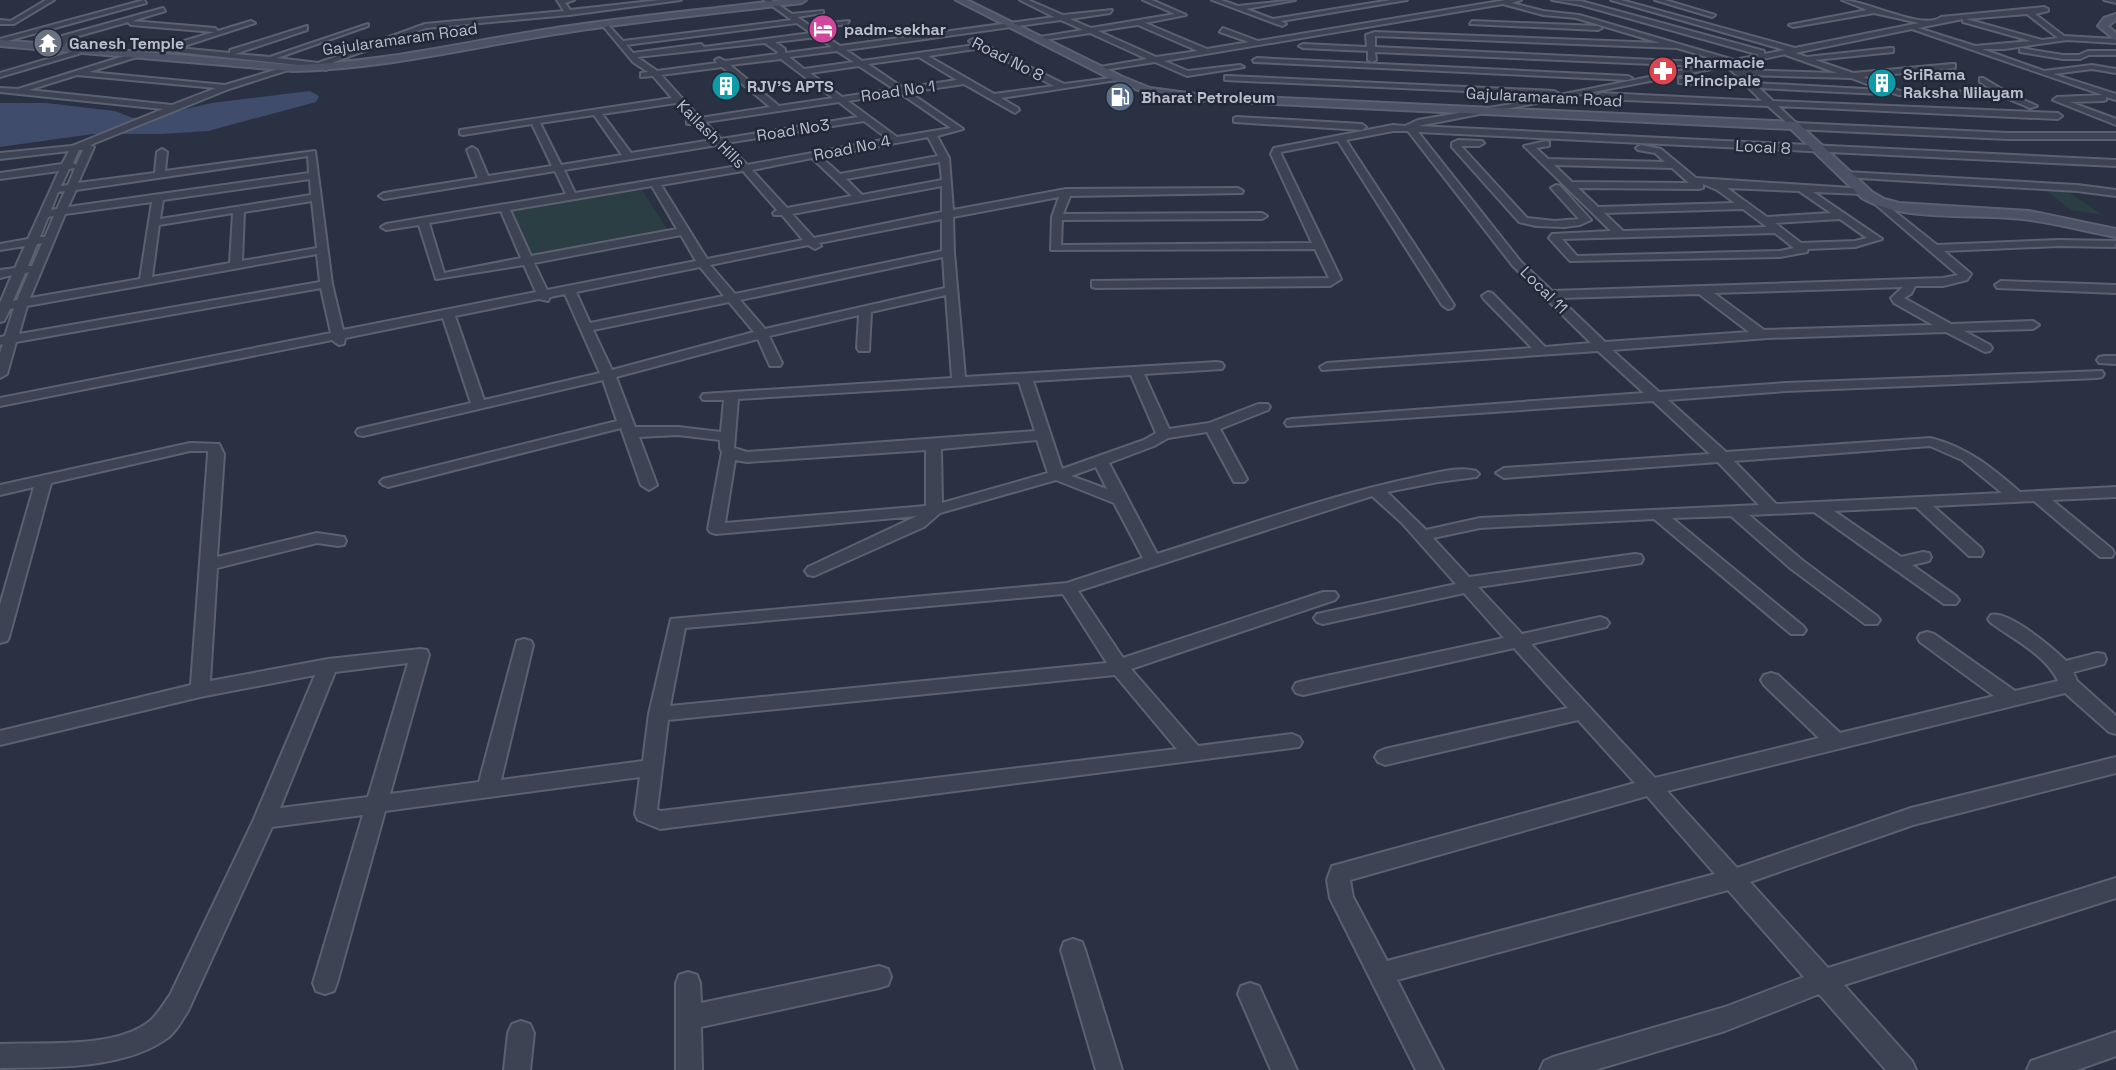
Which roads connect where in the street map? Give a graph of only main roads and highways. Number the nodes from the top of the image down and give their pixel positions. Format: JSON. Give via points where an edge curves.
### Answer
{"nodes":[{"id":1,"x":802,"y":0,"type":"edge"},
{"id":2,"x":961,"y":0,"type":"edge"},
{"id":3,"x":770,"y":2,"type":"edge"},
{"id":4,"x":2116,"y":17,"type":"edge"},
{"id":5,"x":2116,"y":40,"type":"edge"},
{"id":6,"x":0,"y":42,"type":"edge"},
{"id":7,"x":2116,"y":240,"type":"edge"}],
"edges":[{"from":1,"to":3,"type":"main road","name":"Gajularamaram Road"},
{"from":2,"to":7,"type":"main road","name":"Gajularamaram Road","via":[[1148,91],[1794,126],[1879,202],[1899,207],[2029,215],[2099,229]]},
{"from":3,"to":6,"type":"main road","name":"Gajularamaram Road","via":[[548,32],[382,62],[285,68]]},
{"from":4,"to":5,"type":"main road","via":[[2103,26]]}]}
